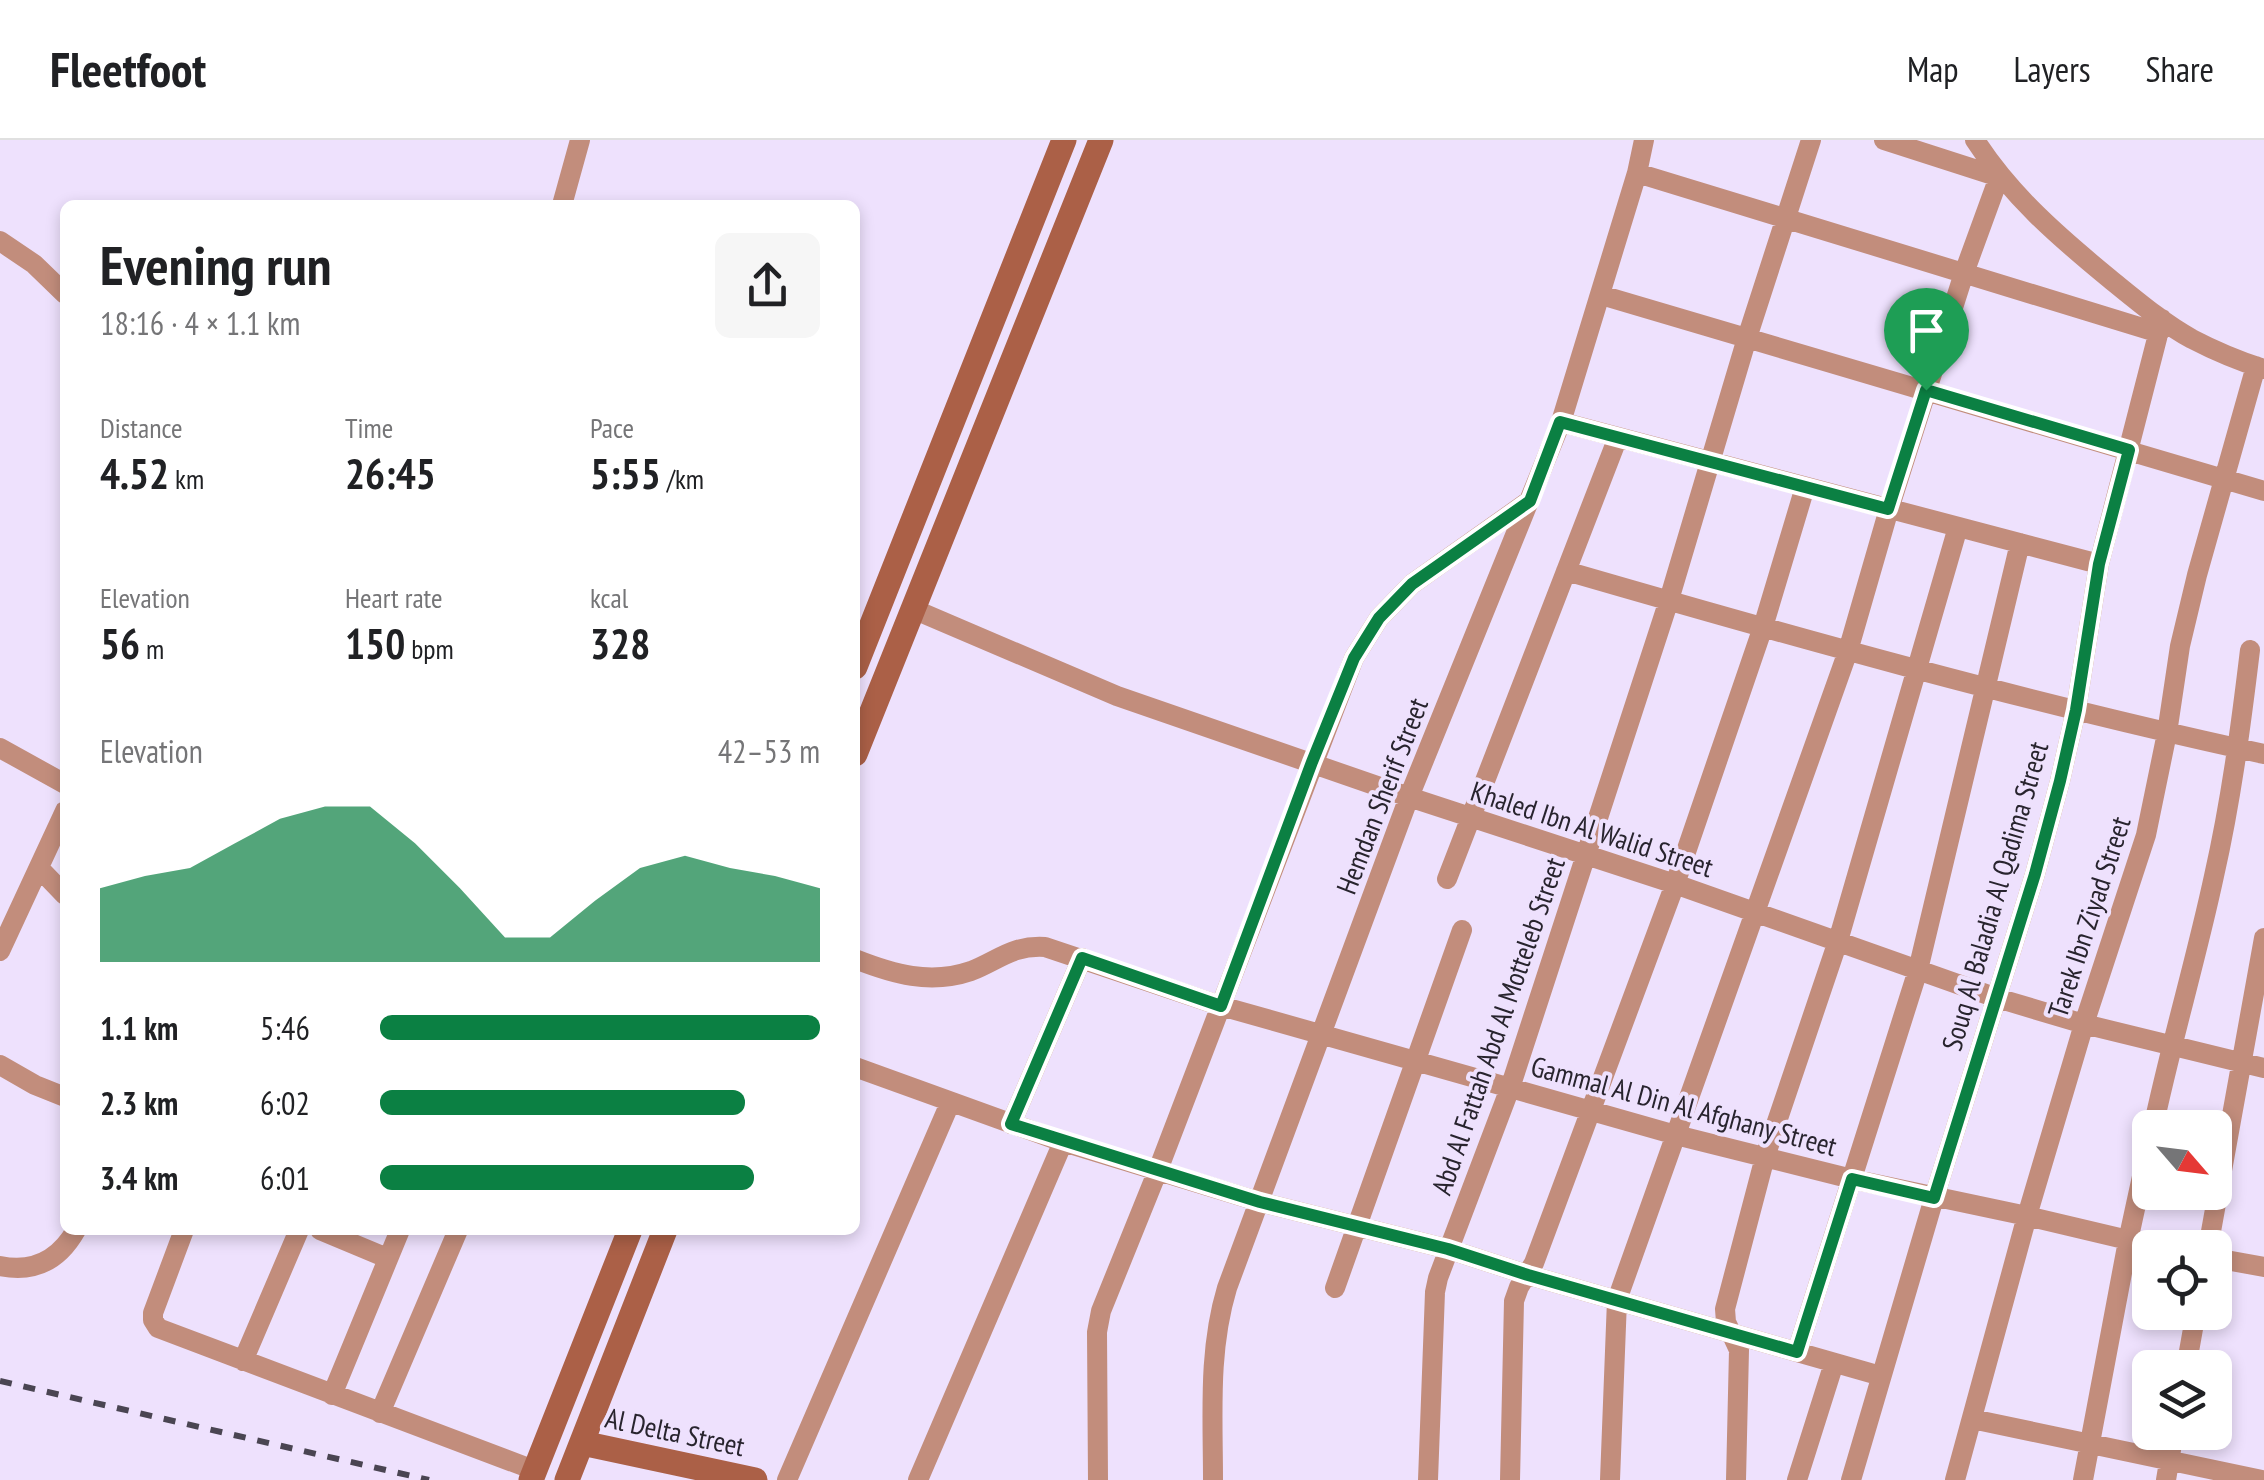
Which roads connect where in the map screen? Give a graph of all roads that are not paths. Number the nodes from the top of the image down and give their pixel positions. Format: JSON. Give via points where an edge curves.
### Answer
{"nodes":[{"id":1,"x":580,"y":140,"type":"edge"},
{"id":2,"x":1064,"y":140,"type":"edge"},
{"id":3,"x":1101,"y":140,"type":"edge"},
{"id":4,"x":1644,"y":140,"type":"edge"},
{"id":5,"x":1811,"y":140,"type":"edge"},
{"id":6,"x":1884,"y":140,"type":"edge"},
{"id":7,"x":1975,"y":140,"type":"edge"},
{"id":8,"x":1637,"y":173,"type":"junction"},
{"id":9,"x":1999,"y":176,"type":"junction"},
{"id":10,"x":563,"y":200,"type":"edge"},
{"id":11,"x":1786,"y":218,"type":"junction"},
{"id":12,"x":0,"y":242,"type":"edge"},
{"id":13,"x":1964,"y":273,"type":"junction"},
{"id":14,"x":60,"y":289,"type":"edge"},
{"id":15,"x":1601,"y":295,"type":"junction"},
{"id":16,"x":2160,"y":326,"type":"junction"},
{"id":17,"x":1747,"y":338,"type":"junction"},
{"id":18,"x":2260,"y":367,"type":"edge"},
{"id":19,"x":1926,"y":390,"type":"junction"},
{"id":20,"x":1560,"y":422,"type":"junction"},
{"id":21,"x":1618,"y":437,"type":"junction"},
{"id":22,"x":2129,"y":450,"type":"junction"},
{"id":23,"x":1710,"y":462,"type":"junction"},
{"id":24,"x":2224,"y":478,"type":"junction"},
{"id":25,"x":1805,"y":487,"type":"junction"},
{"id":26,"x":2264,"y":490,"type":"edge"},
{"id":27,"x":1530,"y":501,"type":"junction"},
{"id":28,"x":1888,"y":509,"type":"junction"},
{"id":29,"x":1958,"y":527,"type":"junction"},
{"id":30,"x":2020,"y":544,"type":"junction"},
{"id":31,"x":2099,"y":564,"type":"junction"},
{"id":32,"x":1566,"y":570,"type":"junction"},
{"id":33,"x":1669,"y":600,"type":"junction"},
{"id":34,"x":913,"y":608,"type":"junction"},
{"id":35,"x":1763,"y":627,"type":"junction"},
{"id":36,"x":860,"y":649,"type":"edge"},
{"id":37,"x":2250,"y":650,"type":"dead end"},
{"id":38,"x":1848,"y":651,"type":"junction"},
{"id":39,"x":1914,"y":670,"type":"junction"},
{"id":40,"x":1986,"y":687,"type":"junction"},
{"id":41,"x":865,"y":701,"type":"edge"},
{"id":42,"x":2076,"y":710,"type":"junction"},
{"id":43,"x":860,"y":728,"type":"edge"},
{"id":44,"x":2166,"y":733,"type":"junction"},
{"id":45,"x":0,"y":748,"type":"edge"},
{"id":46,"x":2238,"y":749,"type":"junction"},
{"id":47,"x":2264,"y":754,"type":"edge"},
{"id":48,"x":1312,"y":762,"type":"junction"},
{"id":49,"x":60,"y":781,"type":"edge"},
{"id":50,"x":1409,"y":797,"type":"junction"},
{"id":51,"x":1470,"y":817,"type":"junction"},
{"id":52,"x":60,"y":822,"type":"edge"},
{"id":53,"x":1586,"y":856,"type":"junction"},
{"id":54,"x":38,"y":868,"type":"junction"},
{"id":55,"x":1447,"y":879,"type":"dead end"},
{"id":56,"x":1674,"y":884,"type":"junction"},
{"id":57,"x":60,"y":890,"type":"edge"},
{"id":58,"x":1756,"y":913,"type":"junction"},
{"id":59,"x":1462,"y":930,"type":"dead end"},
{"id":60,"x":1838,"y":940,"type":"junction"},
{"id":61,"x":2263,"y":950,"type":"edge"},
{"id":62,"x":0,"y":952,"type":"edge"},
{"id":63,"x":1082,"y":958,"type":"junction"},
{"id":64,"x":860,"y":961,"type":"edge"},
{"id":65,"x":1918,"y":970,"type":"junction"},
{"id":66,"x":1997,"y":998,"type":"junction"},
{"id":67,"x":1221,"y":1006,"type":"junction"},
{"id":68,"x":2258,"y":1006,"type":"edge"},
{"id":69,"x":2084,"y":1024,"type":"junction"},
{"id":70,"x":1321,"y":1034,"type":"junction"},
{"id":71,"x":2171,"y":1046,"type":"junction"},
{"id":72,"x":1416,"y":1061,"type":"junction"},
{"id":73,"x":2242,"y":1062,"type":"junction"},
{"id":74,"x":0,"y":1065,"type":"edge"},
{"id":75,"x":2264,"y":1068,"type":"edge"},
{"id":76,"x":860,"y":1069,"type":"edge"},
{"id":77,"x":1510,"y":1088,"type":"junction"},
{"id":78,"x":60,"y":1095,"type":"edge"},
{"id":79,"x":950,"y":1103,"type":"junction"},
{"id":80,"x":1592,"y":1110,"type":"junction"},
{"id":81,"x":2157,"y":1110,"type":"edge"},
{"id":82,"x":1011,"y":1124,"type":"junction"},
{"id":83,"x":1676,"y":1135,"type":"junction"},
{"id":84,"x":1063,"y":1142,"type":"junction"},
{"id":85,"x":1765,"y":1158,"type":"junction"},
{"id":86,"x":1158,"y":1170,"type":"junction"},
{"id":87,"x":1852,"y":1179,"type":"junction"},
{"id":88,"x":1934,"y":1198,"type":"junction"},
{"id":89,"x":1260,"y":1202,"type":"junction"},
{"id":90,"x":2135,"y":1210,"type":"edge"},
{"id":91,"x":2027,"y":1216,"type":"junction"},
{"id":92,"x":1357,"y":1228,"type":"junction"},
{"id":93,"x":2211,"y":1230,"type":"edge"},
{"id":94,"x":72,"y":1235,"type":"edge"},
{"id":95,"x":182,"y":1235,"type":"edge"},
{"id":96,"x":297,"y":1235,"type":"edge"},
{"id":97,"x":332,"y":1235,"type":"edge"},
{"id":98,"x":398,"y":1235,"type":"edge"},
{"id":99,"x":456,"y":1235,"type":"edge"},
{"id":100,"x":628,"y":1235,"type":"edge"},
{"id":101,"x":664,"y":1235,"type":"edge"},
{"id":102,"x":2128,"y":1241,"type":"junction"},
{"id":103,"x":2132,"y":1242,"type":"edge"},
{"id":104,"x":1448,"y":1249,"type":"junction"},
{"id":105,"x":388,"y":1258,"type":"junction"},
{"id":106,"x":2232,"y":1261,"type":"edge"},
{"id":107,"x":0,"y":1266,"type":"edge"},
{"id":108,"x":2264,"y":1268,"type":"edge"},
{"id":109,"x":1528,"y":1275,"type":"junction"},
{"id":110,"x":1335,"y":1288,"type":"dead end"},
{"id":111,"x":1617,"y":1300,"type":"junction"},
{"id":112,"x":1732,"y":1333,"type":"junction"},
{"id":113,"x":1797,"y":1352,"type":"junction"},
{"id":114,"x":243,"y":1361,"type":"junction"},
{"id":115,"x":1834,"y":1362,"type":"junction"},
{"id":116,"x":1881,"y":1376,"type":"junction"},
{"id":117,"x":332,"y":1395,"type":"junction"},
{"id":118,"x":380,"y":1413,"type":"junction"},
{"id":119,"x":1972,"y":1419,"type":"junction"},
{"id":120,"x":582,"y":1443,"type":"junction"},
{"id":121,"x":2090,"y":1444,"type":"junction"},
{"id":122,"x":2168,"y":1470,"type":"edge"},
{"id":123,"x":532,"y":1475,"type":"edge"},
{"id":124,"x":727,"y":1477,"type":"edge"},
{"id":125,"x":567,"y":1480,"type":"edge"},
{"id":126,"x":755,"y":1480,"type":"edge"},
{"id":127,"x":787,"y":1480,"type":"edge"},
{"id":128,"x":918,"y":1480,"type":"edge"},
{"id":129,"x":1098,"y":1480,"type":"edge"},
{"id":130,"x":1213,"y":1480,"type":"edge"},
{"id":131,"x":1428,"y":1480,"type":"edge"},
{"id":132,"x":1510,"y":1480,"type":"edge"},
{"id":133,"x":1610,"y":1480,"type":"edge"},
{"id":134,"x":1736,"y":1480,"type":"edge"},
{"id":135,"x":1796,"y":1480,"type":"edge"},
{"id":136,"x":1851,"y":1480,"type":"edge"},
{"id":137,"x":1955,"y":1480,"type":"edge"},
{"id":138,"x":2083,"y":1480,"type":"edge"},
{"id":139,"x":2262,"y":1480,"type":"edge"}],
"edges":[{"from":1,"to":10,"type":"street"},
{"from":2,"to":36,"type":"main road"},
{"from":3,"to":34,"type":"main road"},
{"from":4,"to":8,"type":"street","name":"Hemdan Sherif Street"},
{"from":5,"to":11,"type":"street","name":"Abd Al Fattah Abd Al Motteleb Street"},
{"from":6,"to":9,"type":"street"},
{"from":7,"to":9,"type":"street"},
{"from":8,"to":11,"type":"street"},
{"from":8,"to":15,"type":"street","name":"Hemdan Sherif Street"},
{"from":9,"to":13,"type":"street"},
{"from":9,"to":16,"type":"street"},
{"from":11,"to":13,"type":"street"},
{"from":11,"to":17,"type":"street","name":"Abd Al Fattah Abd Al Motteleb Street"},
{"from":12,"to":14,"type":"street"},
{"from":13,"to":16,"type":"street"},
{"from":13,"to":19,"type":"street"},
{"from":15,"to":17,"type":"street"},
{"from":15,"to":20,"type":"street","name":"Hemdan Sherif Street"},
{"from":16,"to":18,"type":"street"},
{"from":16,"to":22,"type":"street","name":"Souq Al Baladia Al Qadima Street"},
{"from":17,"to":19,"type":"street"},
{"from":17,"to":23,"type":"street","name":"Abd Al Fattah Abd Al Motteleb Street"},
{"from":18,"to":24,"type":"street","name":"Tarek Ibn Ziyad Street"},
{"from":19,"to":22,"type":"street"},
{"from":19,"to":28,"type":"street"},
{"from":20,"to":21,"type":"street"},
{"from":20,"to":27,"type":"street","name":"Hemdan Sherif Street"},
{"from":21,"to":23,"type":"street"},
{"from":21,"to":32,"type":"street"},
{"from":22,"to":24,"type":"street"},
{"from":22,"to":31,"type":"street","name":"Souq Al Baladia Al Qadima Street"},
{"from":23,"to":25,"type":"street"},
{"from":23,"to":33,"type":"street","name":"Abd Al Fattah Abd Al Motteleb Street"},
{"from":24,"to":26,"type":"street"},
{"from":24,"to":44,"type":"street","name":"Tarek Ibn Ziyad Street","via":[[2180,646]]},
{"from":25,"to":28,"type":"street"},
{"from":25,"to":35,"type":"street"},
{"from":27,"to":48,"type":"street","via":[[1412,584],[1379,618],[1354,658]]},
{"from":27,"to":50,"type":"street","name":"Hemdan Sherif Street"},
{"from":28,"to":29,"type":"street"},
{"from":28,"to":38,"type":"street"},
{"from":29,"to":30,"type":"street"},
{"from":29,"to":39,"type":"street"},
{"from":30,"to":31,"type":"street"},
{"from":30,"to":40,"type":"street"},
{"from":31,"to":42,"type":"street","name":"Souq Al Baladia Al Qadima Street"},
{"from":32,"to":33,"type":"street"},
{"from":32,"to":51,"type":"street"},
{"from":33,"to":35,"type":"street"},
{"from":33,"to":53,"type":"street","name":"Abd Al Fattah Abd Al Motteleb Street"},
{"from":34,"to":41,"type":"main road"},
{"from":34,"to":48,"type":"street","name":"Khaled Ibn Al Walid Street","via":[[1118,696]]},
{"from":35,"to":38,"type":"street"},
{"from":35,"to":56,"type":"street"},
{"from":37,"to":46,"type":"street"},
{"from":38,"to":39,"type":"street"},
{"from":38,"to":58,"type":"street"},
{"from":39,"to":40,"type":"street"},
{"from":39,"to":60,"type":"street"},
{"from":40,"to":42,"type":"street"},
{"from":40,"to":65,"type":"street"},
{"from":41,"to":43,"type":"main road"},
{"from":42,"to":44,"type":"street"},
{"from":42,"to":66,"type":"street","name":"Souq Al Baladia Al Qadima Street"},
{"from":44,"to":46,"type":"street"},
{"from":44,"to":69,"type":"street","name":"Tarek Ibn Ziyad Street","via":[[2146,834]]},
{"from":45,"to":49,"type":"street"},
{"from":46,"to":47,"type":"street"},
{"from":46,"to":71,"type":"street"},
{"from":48,"to":50,"type":"street","name":"Khaled Ibn Al Walid Street"},
{"from":48,"to":67,"type":"street"},
{"from":50,"to":51,"type":"street","name":"Khaled Ibn Al Walid Street"},
{"from":50,"to":70,"type":"street","name":"Hemdan Sherif Street"},
{"from":51,"to":53,"type":"street","name":"Khaled Ibn Al Walid Street"},
{"from":51,"to":55,"type":"street"},
{"from":52,"to":54,"type":"street"},
{"from":53,"to":56,"type":"street","name":"Khaled Ibn Al Walid Street"},
{"from":53,"to":77,"type":"street","name":"Abd Al Fattah Abd Al Motteleb Street"},
{"from":54,"to":57,"type":"street"},
{"from":54,"to":62,"type":"street"},
{"from":56,"to":58,"type":"street","name":"Khaled Ibn Al Walid Street"},
{"from":56,"to":80,"type":"street"},
{"from":58,"to":60,"type":"street","name":"Khaled Ibn Al Walid Street"},
{"from":58,"to":83,"type":"street"},
{"from":59,"to":72,"type":"street"},
{"from":60,"to":65,"type":"street","name":"Khaled Ibn Al Walid Street"},
{"from":60,"to":85,"type":"street"},
{"from":61,"to":68,"type":"street"},
{"from":63,"to":64,"type":"street","name":"Gammal Al Din Al Afghany Street","via":[[1045,946],[1022,947],[971,970],[920,978]]},
{"from":63,"to":67,"type":"street","name":"Gammal Al Din Al Afghany Street"},
{"from":63,"to":82,"type":"street"},
{"from":65,"to":66,"type":"street","name":"Khaled Ibn Al Walid Street"},
{"from":65,"to":87,"type":"street"},
{"from":66,"to":69,"type":"street","name":"Khaled Ibn Al Walid Street"},
{"from":66,"to":88,"type":"street","name":"Souq Al Baladia Al Qadima Street"},
{"from":67,"to":70,"type":"street","name":"Gammal Al Din Al Afghany Street"},
{"from":67,"to":86,"type":"street"},
{"from":68,"to":73,"type":"street"},
{"from":69,"to":71,"type":"street","name":"Khaled Ibn Al Walid Street"},
{"from":69,"to":91,"type":"street","name":"Tarek Ibn Ziyad Street"},
{"from":70,"to":72,"type":"street","name":"Gammal Al Din Al Afghany Street"},
{"from":70,"to":89,"type":"street","name":"Hemdan Sherif Street"},
{"from":71,"to":73,"type":"street","name":"Khaled Ibn Al Walid Street"},
{"from":71,"to":81,"type":"street"},
{"from":72,"to":77,"type":"street","name":"Gammal Al Din Al Afghany Street"},
{"from":72,"to":92,"type":"street"},
{"from":73,"to":75,"type":"street","name":"Khaled Ibn Al Walid Street"},
{"from":73,"to":93,"type":"street"},
{"from":74,"to":78,"type":"street"},
{"from":76,"to":79,"type":"street"},
{"from":77,"to":80,"type":"street","name":"Gammal Al Din Al Afghany Street"},
{"from":77,"to":104,"type":"street","name":"Abd Al Fattah Abd Al Motteleb Street"},
{"from":79,"to":82,"type":"street"},
{"from":79,"to":127,"type":"street"},
{"from":80,"to":83,"type":"street","name":"Gammal Al Din Al Afghany Street"},
{"from":80,"to":109,"type":"street"},
{"from":82,"to":84,"type":"street"},
{"from":83,"to":85,"type":"street","name":"Gammal Al Din Al Afghany Street"},
{"from":83,"to":111,"type":"street"},
{"from":84,"to":86,"type":"street"},
{"from":84,"to":128,"type":"street"},
{"from":85,"to":87,"type":"street","name":"Gammal Al Din Al Afghany Street"},
{"from":85,"to":112,"type":"street","via":[[1725,1309]]},
{"from":86,"to":89,"type":"street"},
{"from":86,"to":129,"type":"street","via":[[1098,1322]]},
{"from":87,"to":88,"type":"street","name":"Gammal Al Din Al Afghany Street"},
{"from":87,"to":113,"type":"street"},
{"from":88,"to":91,"type":"street","name":"Gammal Al Din Al Afghany Street"},
{"from":88,"to":116,"type":"street","name":"Souq Al Baladia Al Qadima Street"},
{"from":89,"to":92,"type":"street"},
{"from":89,"to":130,"type":"street","name":"Hemdan Sherif Street","via":[[1216,1334]]},
{"from":90,"to":102,"type":"street"},
{"from":91,"to":102,"type":"street","name":"Gammal Al Din Al Afghany Street"},
{"from":91,"to":119,"type":"street","name":"Tarek Ibn Ziyad Street"},
{"from":92,"to":104,"type":"street"},
{"from":92,"to":110,"type":"street"},
{"from":94,"to":107,"type":"street","via":[[42,1264]]},
{"from":95,"to":114,"type":"street","via":[[153,1320],[158,1328]]},
{"from":96,"to":114,"type":"street"},
{"from":97,"to":105,"type":"street"},
{"from":98,"to":105,"type":"street"},
{"from":99,"to":118,"type":"street"},
{"from":100,"to":123,"type":"main road"},
{"from":101,"to":120,"type":"main road"},
{"from":102,"to":103,"type":"street","name":"Gammal Al Din Al Afghany Street"},
{"from":102,"to":121,"type":"street"},
{"from":104,"to":109,"type":"street"},
{"from":104,"to":131,"type":"street","name":"Abd Al Fattah Abd Al Motteleb Street","via":[[1435,1292]]},
{"from":105,"to":117,"type":"street"},
{"from":106,"to":108,"type":"street"},
{"from":109,"to":111,"type":"street"},
{"from":109,"to":132,"type":"street","via":[[1514,1301]]},
{"from":111,"to":112,"type":"street"},
{"from":111,"to":133,"type":"street"},
{"from":112,"to":113,"type":"street"},
{"from":112,"to":134,"type":"street","via":[[1739,1350]]},
{"from":113,"to":115,"type":"street"},
{"from":114,"to":117,"type":"street"},
{"from":115,"to":116,"type":"street"},
{"from":115,"to":135,"type":"street"},
{"from":116,"to":136,"type":"street","name":"Souq Al Baladia Al Qadima Street"},
{"from":117,"to":118,"type":"street"},
{"from":118,"to":123,"type":"street"},
{"from":119,"to":121,"type":"street"},
{"from":119,"to":137,"type":"street","name":"Tarek Ibn Ziyad Street"},
{"from":120,"to":124,"type":"main road","name":"Al Delta Street"},
{"from":120,"to":125,"type":"main road"},
{"from":121,"to":122,"type":"street"},
{"from":121,"to":138,"type":"street"},
{"from":122,"to":139,"type":"street"},
{"from":124,"to":126,"type":"main road","name":"Al Delta Street"}]}
